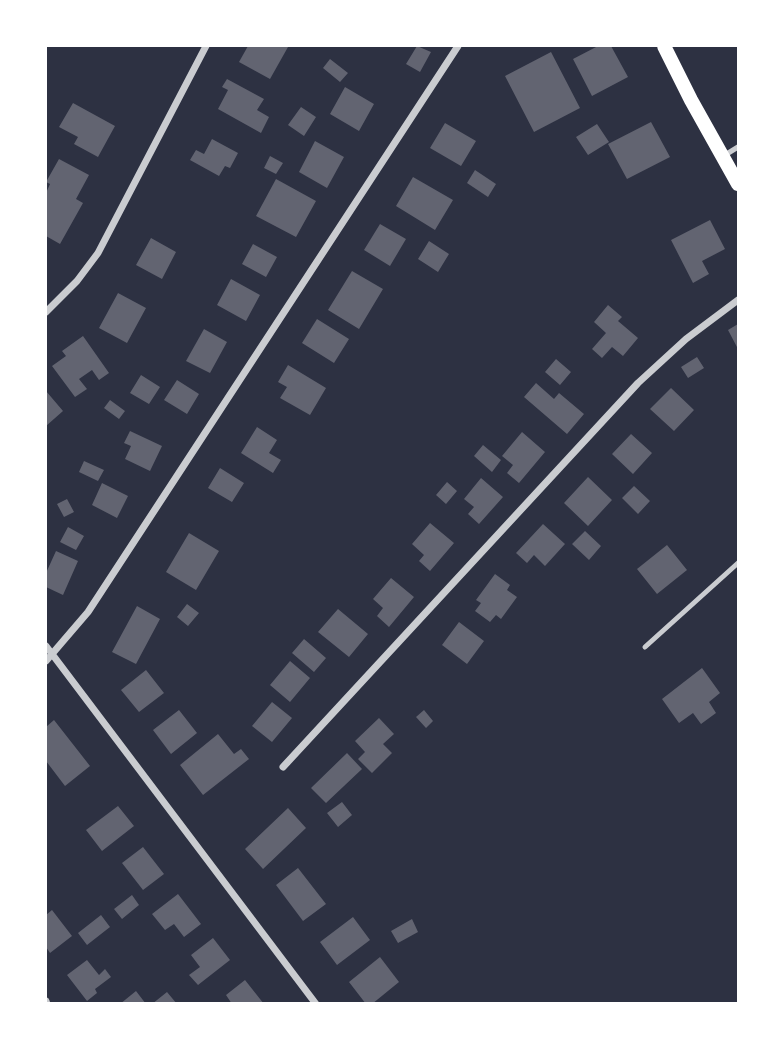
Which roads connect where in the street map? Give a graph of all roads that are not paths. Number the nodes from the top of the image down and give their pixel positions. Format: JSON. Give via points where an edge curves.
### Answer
{"nodes":[{"id":1,"x":206,"y":46,"type":"edge"},
{"id":2,"x":458,"y":46,"type":"edge"},
{"id":3,"x":664,"y":46,"type":"edge"},
{"id":4,"x":738,"y":147,"type":"edge"},
{"id":5,"x":723,"y":157,"type":"junction"},
{"id":6,"x":738,"y":184,"type":"edge"},
{"id":7,"x":738,"y":300,"type":"edge"},
{"id":8,"x":46,"y":312,"type":"edge"},
{"id":9,"x":738,"y":563,"type":"edge"},
{"id":10,"x":46,"y":646,"type":"edge"},
{"id":11,"x":645,"y":647,"type":"dead end"},
{"id":12,"x":52,"y":654,"type":"junction"},
{"id":13,"x":46,"y":661,"type":"edge"},
{"id":14,"x":283,"y":767,"type":"dead end"},
{"id":15,"x":316,"y":1003,"type":"edge"}],
"edges":[{"from":1,"to":8,"type":"street","via":[[97,253],[78,281]]},
{"from":2,"to":12,"type":"street","via":[[88,612]]},
{"from":3,"to":5,"type":"main road"},
{"from":4,"to":5,"type":"lane"},
{"from":5,"to":6,"type":"main road"},
{"from":7,"to":14,"type":"street","via":[[638,383]]},
{"from":9,"to":11,"type":"lane"},
{"from":10,"to":12,"type":"street"},
{"from":12,"to":13,"type":"street"},
{"from":12,"to":15,"type":"street"}]}
